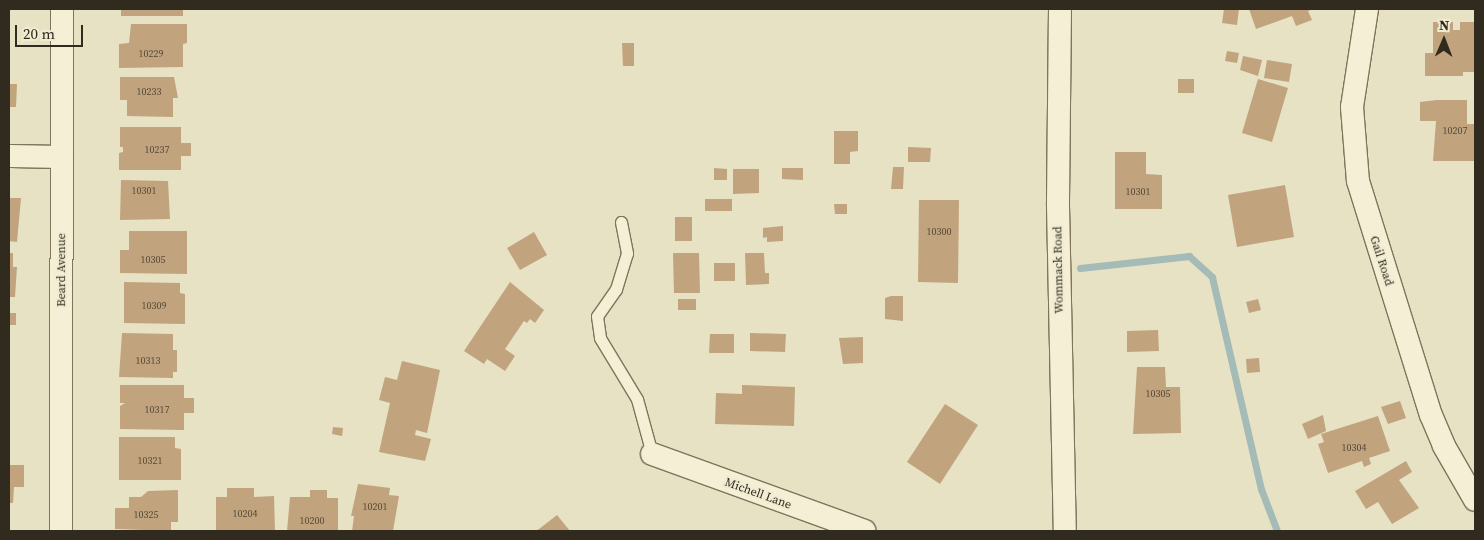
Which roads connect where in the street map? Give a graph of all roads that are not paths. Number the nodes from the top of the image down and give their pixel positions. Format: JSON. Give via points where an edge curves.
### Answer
{"nodes":[{"id":1,"x":62,"y":9,"type":"edge"},
{"id":2,"x":1060,"y":9,"type":"edge"},
{"id":3,"x":1367,"y":9,"type":"edge"},
{"id":4,"x":9,"y":156,"type":"edge"},
{"id":5,"x":62,"y":156,"type":"junction"},
{"id":6,"x":622,"y":222,"type":"dead end"},
{"id":7,"x":652,"y":454,"type":"joint"},
{"id":8,"x":1475,"y":500,"type":"edge"},
{"id":9,"x":61,"y":531,"type":"edge"},
{"id":10,"x":866,"y":531,"type":"edge"},
{"id":11,"x":1065,"y":531,"type":"edge"}],
"edges":[{"from":1,"to":5,"type":"street","name":"Beard Avenue"},
{"from":2,"to":11,"type":"street","name":"Wommack Road","via":[[1058,206]]},
{"from":3,"to":8,"type":"street","name":"Gail Road","via":[[1352,108],[1358,181],[1431,415],[1444,446]]},
{"from":4,"to":5,"type":"street"},
{"from":5,"to":9,"type":"street","name":"Beard Avenue"},
{"from":6,"to":7,"type":"lane","via":[[627,253],[616,289],[597,316],[600,338],[637,399]]},
{"from":7,"to":10,"type":"street","name":"Michell Lane"}]}
